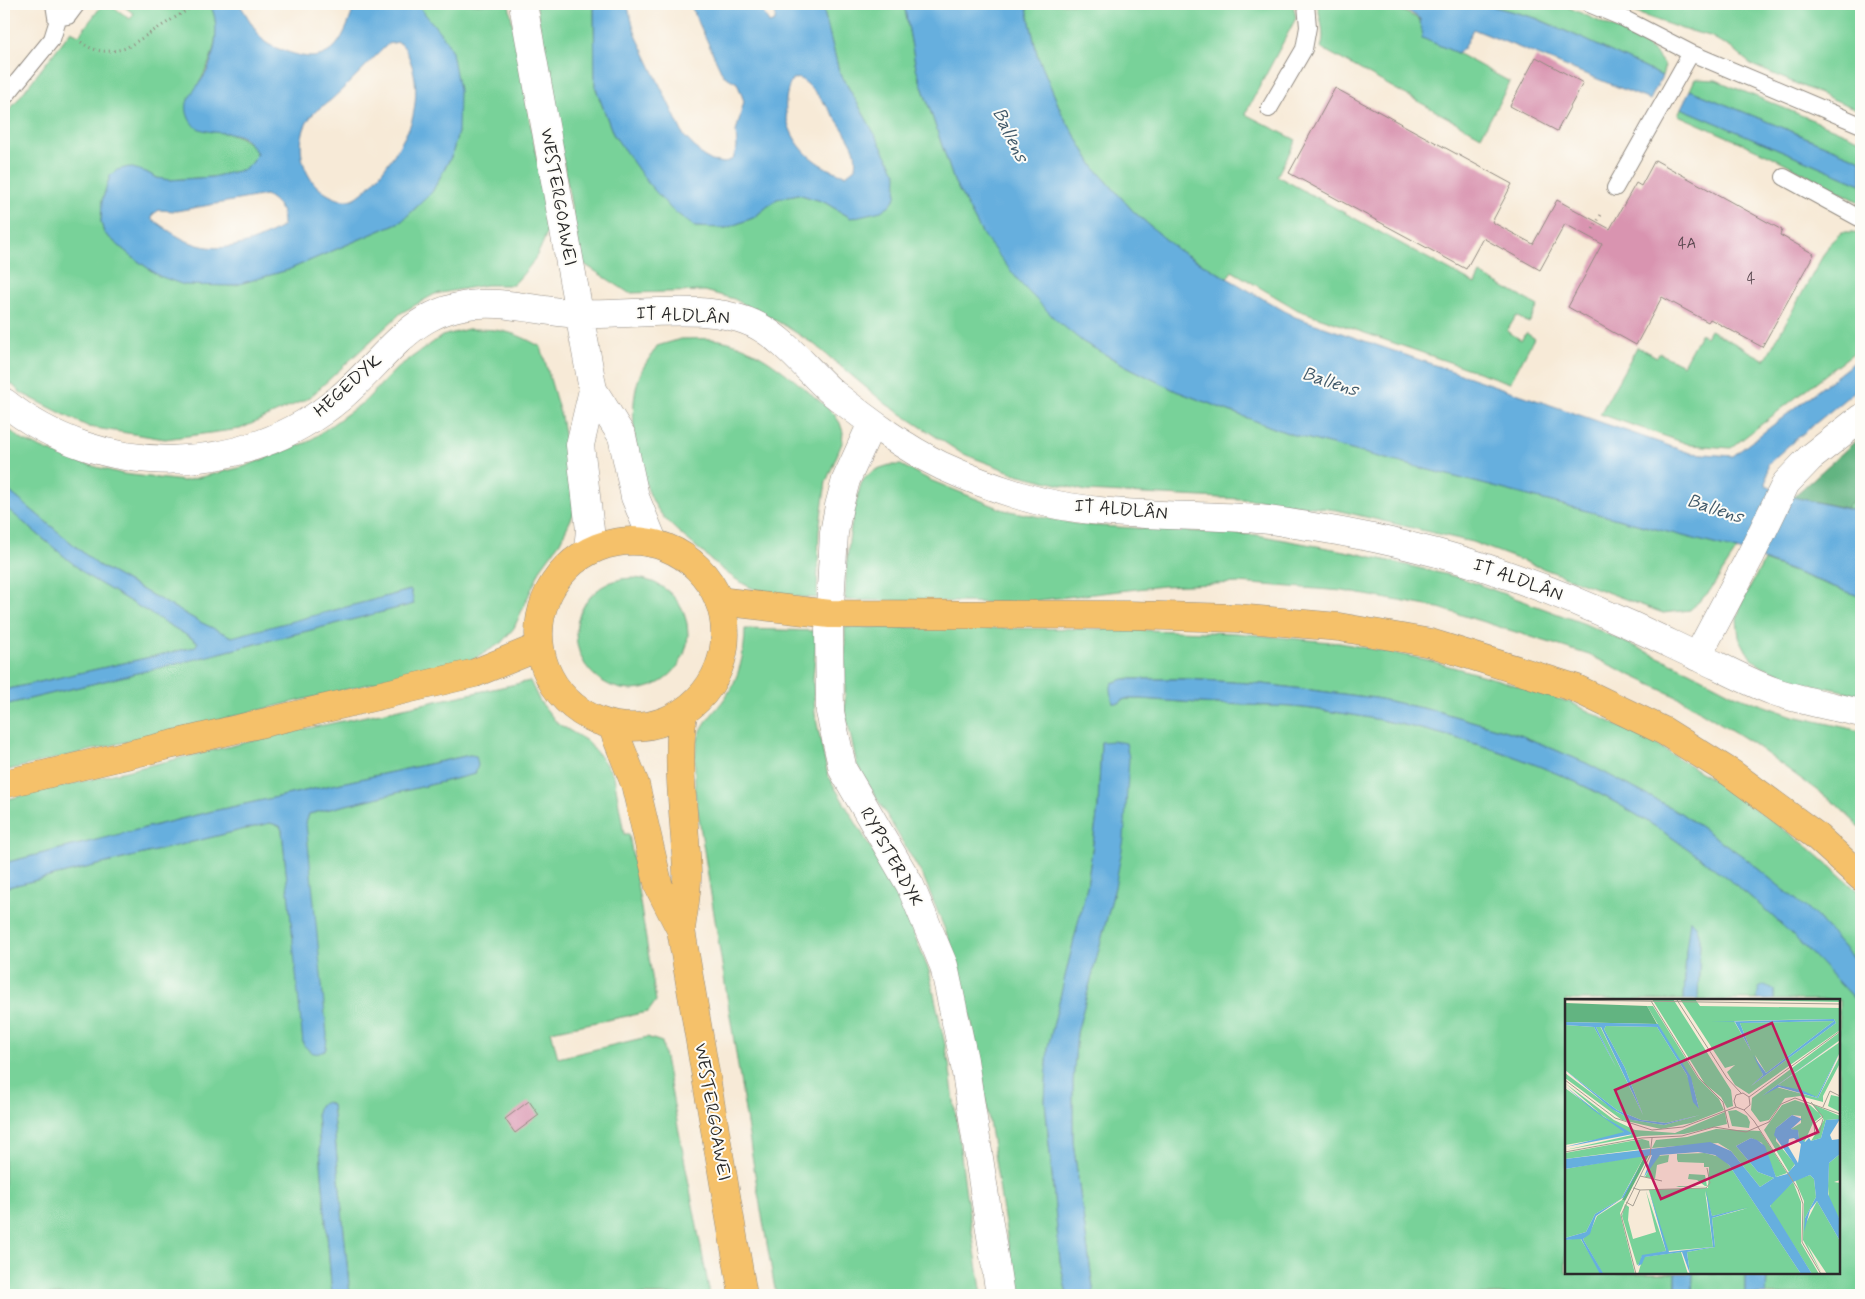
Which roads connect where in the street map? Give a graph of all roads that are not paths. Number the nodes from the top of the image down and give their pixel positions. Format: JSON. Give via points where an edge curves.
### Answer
{"nodes":[{"id":1,"x":78,"y":4,"type":"edge"},
{"id":2,"x":523,"y":4,"type":"edge"},
{"id":3,"x":1306,"y":4,"type":"edge"},
{"id":4,"x":1589,"y":4,"type":"edge"},
{"id":5,"x":56,"y":17,"type":"edge"},
{"id":6,"x":1691,"y":53,"type":"junction"},
{"id":7,"x":4,"y":98,"type":"edge"},
{"id":8,"x":1269,"y":109,"type":"dead end"},
{"id":9,"x":1861,"y":125,"type":"edge"},
{"id":10,"x":1784,"y":177,"type":"dead end"},
{"id":11,"x":1615,"y":188,"type":"dead end"},
{"id":12,"x":1861,"y":219,"type":"edge"},
{"id":13,"x":578,"y":314,"type":"junction"},
{"id":14,"x":593,"y":390,"type":"junction"},
{"id":15,"x":4,"y":402,"type":"edge"},
{"id":16,"x":1861,"y":418,"type":"edge"},
{"id":17,"x":872,"y":423,"type":"junction"},
{"id":18,"x":653,"y":541,"type":"junction"},
{"id":19,"x":588,"y":550,"type":"junction"},
{"id":20,"x":719,"y":601,"type":"junction"},
{"id":21,"x":830,"y":614,"type":"junction"},
{"id":22,"x":539,"y":647,"type":"junction"},
{"id":23,"x":1697,"y":657,"type":"junction"},
{"id":24,"x":683,"y":713,"type":"junction"},
{"id":25,"x":1861,"y":713,"type":"edge"},
{"id":26,"x":612,"y":726,"type":"junction"},
{"id":27,"x":4,"y":784,"type":"edge"},
{"id":28,"x":1861,"y":877,"type":"edge"},
{"id":29,"x":682,"y":930,"type":"junction"},
{"id":30,"x":743,"y":1295,"type":"edge"},
{"id":31,"x":1000,"y":1295,"type":"edge"}],
"edges":[{"from":1,"to":5,"type":"lane","via":[[68,16]]},
{"from":2,"to":13,"type":"street","name":"WESTERGOAWEI"},
{"from":3,"to":8,"type":"lane","via":[[1308,27],[1304,49]]},
{"from":4,"to":6,"type":"lane"},
{"from":5,"to":7,"type":"lane","via":[[52,39]]},
{"from":6,"to":9,"type":"lane"},
{"from":6,"to":11,"type":"lane"},
{"from":10,"to":12,"type":"lane"},
{"from":13,"to":14,"type":"street","name":"WESTERGOAWEI"},
{"from":13,"to":15,"type":"street","name":"HEGEDYK","via":[[494,304],[450,308],[429,317],[395,342],[340,398],[313,419],[254,448],[187,460],[152,460],[82,446],[32,422]]},
{"from":13,"to":17,"type":"street","name":"IT ALDLÂN","via":[[695,312],[738,318],[776,338],[830,390]]},
{"from":14,"to":18,"type":"street","name":"WESTERGOAWEI","via":[[622,436],[635,497]]},
{"from":14,"to":19,"type":"street","name":"WESTERGOAWEI","via":[[580,445],[590,530]]},
{"from":16,"to":23,"type":"street","via":[[1810,458],[1780,491],[1751,555]]},
{"from":17,"to":21,"type":"street","name":"RYPSTERDYK","via":[[849,473],[839,506],[834,533]]},
{"from":17,"to":23,"type":"street","name":"IT ALDLÂN","via":[[943,466],[1023,497],[1106,511],[1264,520],[1387,541],[1488,568],[1554,592]]},
{"from":18,"to":19,"type":"highway","via":[[610,542]]},
{"from":18,"to":20,"type":"highway","via":[[695,567]]},
{"from":19,"to":22,"type":"highway","via":[[557,578],[548,594],[540,617]]},
{"from":20,"to":21,"type":"highway"},
{"from":20,"to":24,"type":"highway","via":[[725,627],[724,650],[715,676]]},
{"from":21,"to":28,"type":"highway","via":[[1237,618],[1339,627],[1431,643],[1575,688],[1664,731],[1739,778],[1815,835]]},
{"from":21,"to":31,"type":"street","name":"RYPSTERDYK","via":[[830,712],[843,770],[910,885],[944,966],[964,1060]]},
{"from":22,"to":26,"type":"highway","via":[[552,681],[572,706],[590,718]]},
{"from":22,"to":27,"type":"highway","via":[[475,673]]},
{"from":23,"to":25,"type":"street","name":"IT ALDLÂN","via":[[1771,690]]},
{"from":24,"to":26,"type":"highway","via":[[663,722],[642,726]]},
{"from":24,"to":29,"type":"highway","name":"WESTERGOAWEI","via":[[680,775],[687,874]]},
{"from":26,"to":29,"type":"highway","name":"WESTERGOAWEI","via":[[635,784],[660,887]]},
{"from":29,"to":30,"type":"highway","name":"WESTERGOAWEI"}]}
